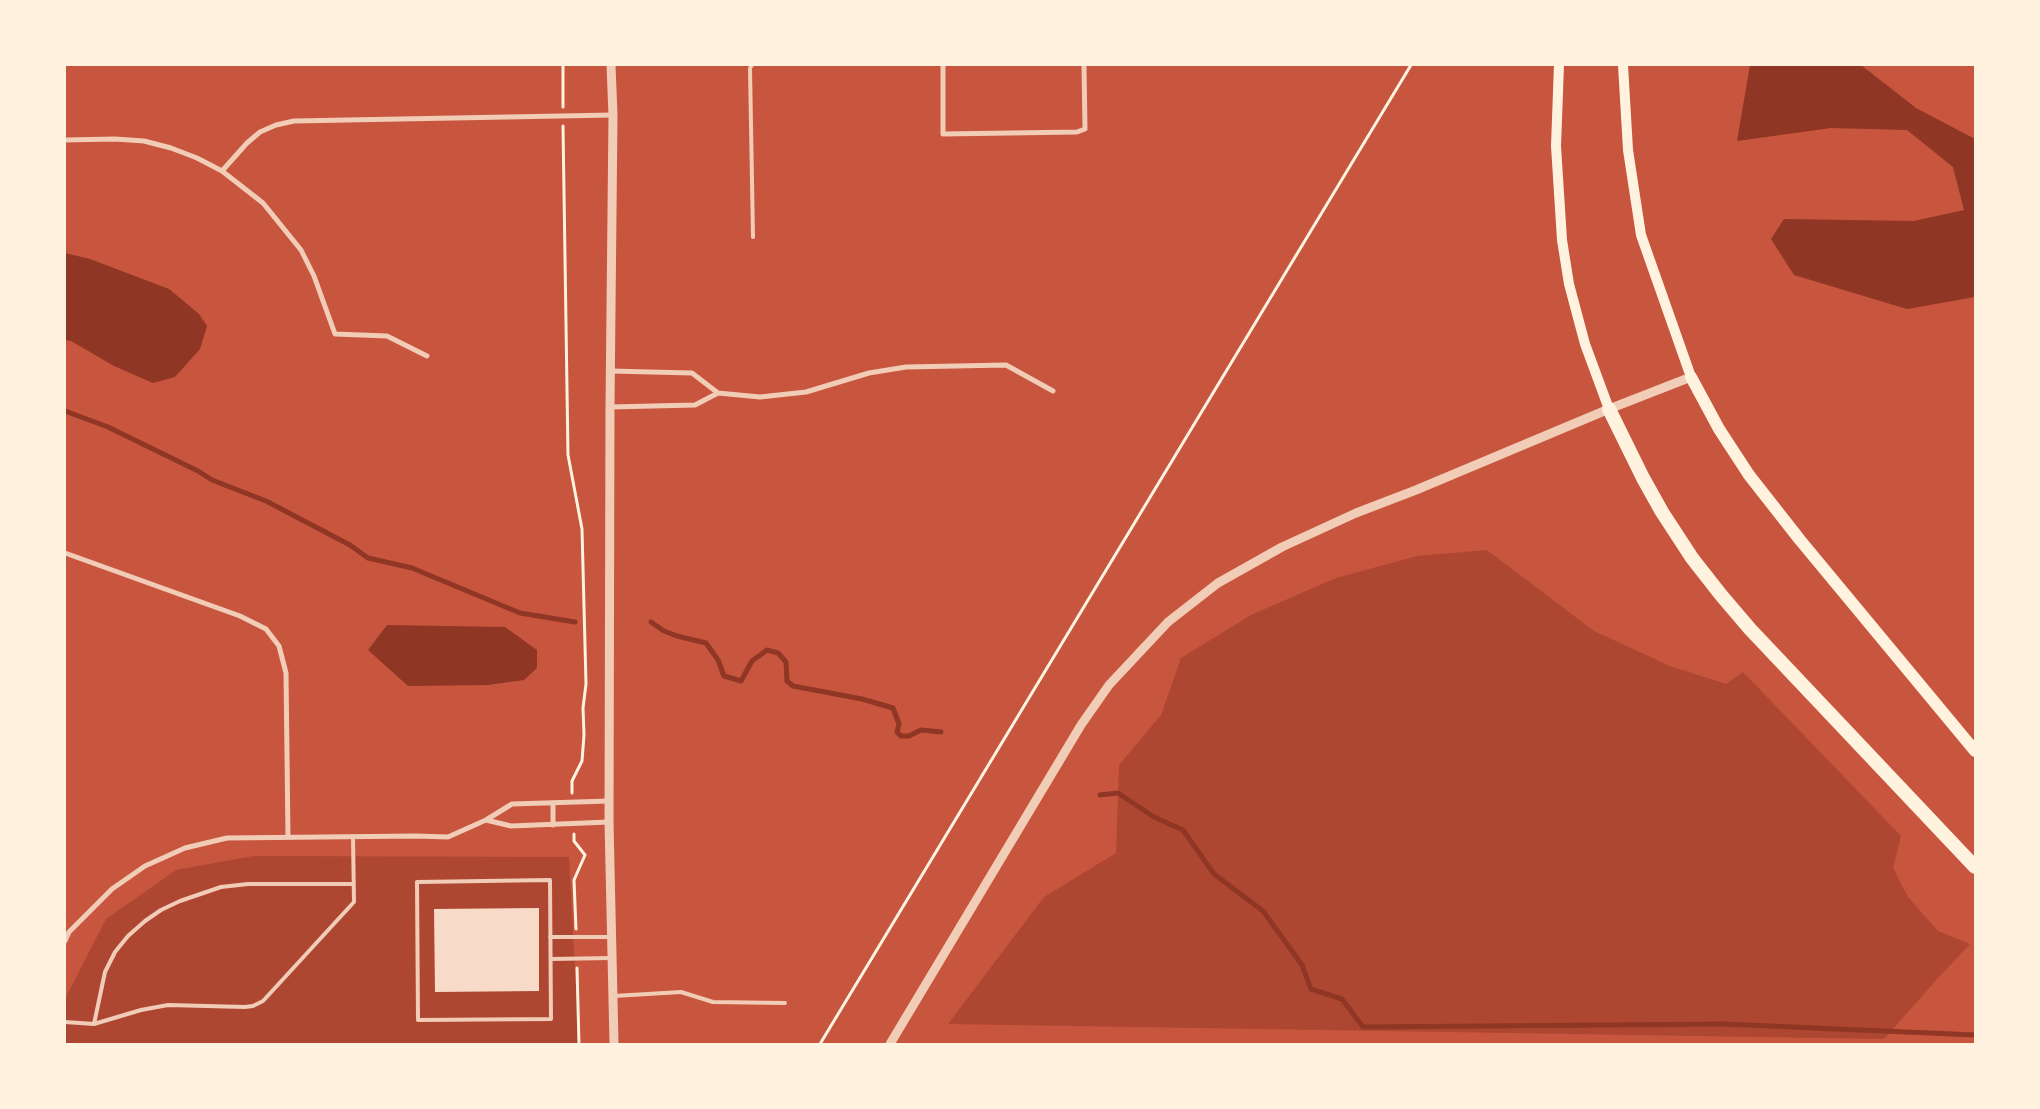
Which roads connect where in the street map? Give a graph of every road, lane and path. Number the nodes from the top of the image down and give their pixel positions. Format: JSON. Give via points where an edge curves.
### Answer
{"nodes":[{"id":1,"x":563,"y":65,"type":"edge"},
{"id":2,"x":611,"y":65,"type":"edge"},
{"id":3,"x":752,"y":65,"type":"edge"},
{"id":4,"x":942,"y":65,"type":"edge"},
{"id":5,"x":1084,"y":65,"type":"edge"},
{"id":6,"x":1411,"y":65,"type":"edge"},
{"id":7,"x":1559,"y":65,"type":"edge"},
{"id":8,"x":1623,"y":65,"type":"edge"},
{"id":9,"x":563,"y":104,"type":"dead end"},
{"id":10,"x":613,"y":115,"type":"junction"},
{"id":11,"x":562,"y":116,"type":"junction"},
{"id":12,"x":65,"y":140,"type":"edge"},
{"id":13,"x":222,"y":171,"type":"junction"},
{"id":14,"x":753,"y":238,"type":"dead end"},
{"id":15,"x":428,"y":356,"type":"dead end"},
{"id":16,"x":610,"y":371,"type":"junction"},
{"id":17,"x":1691,"y":377,"type":"junction"},
{"id":18,"x":1054,"y":391,"type":"dead end"},
{"id":19,"x":718,"y":393,"type":"junction"},
{"id":20,"x":610,"y":407,"type":"junction"},
{"id":21,"x":1609,"y":409,"type":"junction"},
{"id":22,"x":65,"y":553,"type":"edge"},
{"id":23,"x":1975,"y":751,"type":"edge"},
{"id":24,"x":609,"y":801,"type":"junction"},
{"id":25,"x":573,"y":802,"type":"junction"},
{"id":26,"x":553,"y":803,"type":"junction"},
{"id":27,"x":486,"y":820,"type":"junction"},
{"id":28,"x":609,"y":822,"type":"junction"},
{"id":29,"x":574,"y":824,"type":"junction"},
{"id":30,"x":553,"y":825,"type":"junction"},
{"id":31,"x":353,"y":837,"type":"junction"},
{"id":32,"x":288,"y":838,"type":"junction"},
{"id":33,"x":1975,"y":867,"type":"edge"},
{"id":34,"x":354,"y":884,"type":"junction"},
{"id":35,"x":67,"y":931,"type":"edge"},
{"id":36,"x":610,"y":936,"type":"junction"},
{"id":37,"x":576,"y":937,"type":"junction"},
{"id":38,"x":550,"y":938,"type":"junction"},
{"id":39,"x":65,"y":941,"type":"edge"},
{"id":40,"x":550,"y":958,"type":"junction"},
{"id":41,"x":576,"y":958,"type":"junction"},
{"id":42,"x":611,"y":958,"type":"junction"},
{"id":43,"x":612,"y":996,"type":"junction"},
{"id":44,"x":785,"y":1003,"type":"dead end"},
{"id":45,"x":65,"y":1022,"type":"edge"},
{"id":46,"x":94,"y":1024,"type":"junction"},
{"id":47,"x":579,"y":1044,"type":"edge"},
{"id":48,"x":614,"y":1044,"type":"edge"},
{"id":49,"x":820,"y":1044,"type":"edge"},
{"id":50,"x":890,"y":1044,"type":"edge"}],
"edges":[{"from":1,"to":9,"type":"path"},
{"from":2,"to":10,"type":"street"},
{"from":3,"to":14,"type":"lane"},
{"from":4,"to":5,"type":"street","via":[[943,134],[1077,132],[1085,129]]},
{"from":6,"to":49,"type":"path"},
{"from":7,"to":21,"type":"main road","via":[[1556,146],[1562,240],[1569,284],[1585,344]]},
{"from":8,"to":17,"type":"main road","via":[[1628,150],[1641,235]]},
{"from":10,"to":11,"type":"street"},
{"from":10,"to":16,"type":"street"},
{"from":11,"to":13,"type":"street","via":[[294,121],[260,132]]},
{"from":11,"to":25,"type":"path","via":[[568,455],[582,529],[586,684],[582,761],[572,781]]},
{"from":12,"to":13,"type":"street","via":[[144,141],[171,148]]},
{"from":13,"to":15,"type":"street","via":[[263,203],[301,250],[335,334],[386,336]]},
{"from":16,"to":19,"type":"street","via":[[692,373]]},
{"from":16,"to":20,"type":"street"},
{"from":17,"to":21,"type":"street"},
{"from":17,"to":23,"type":"highway","via":[[1749,475]]},
{"from":18,"to":19,"type":"street","via":[[1006,365],[906,367],[869,373],[806,392],[760,396]]},
{"from":19,"to":20,"type":"street","via":[[695,405]]},
{"from":20,"to":24,"type":"street"},
{"from":21,"to":33,"type":"highway","via":[[1662,512],[1721,595]]},
{"from":21,"to":50,"type":"street","via":[[1356,513],[1282,547],[1218,583],[1168,622],[1110,685],[1081,725]]},
{"from":22,"to":32,"type":"street","via":[[240,616],[266,629],[279,646],[286,673]]},
{"from":24,"to":25,"type":"street"},
{"from":24,"to":28,"type":"street"},
{"from":25,"to":26,"type":"street"},
{"from":26,"to":27,"type":"street","via":[[512,804]]},
{"from":26,"to":30,"type":"street"},
{"from":27,"to":30,"type":"street","via":[[511,826]]},
{"from":27,"to":31,"type":"street","via":[[448,837]]},
{"from":28,"to":29,"type":"street"},
{"from":28,"to":36,"type":"street"},
{"from":29,"to":30,"type":"street"},
{"from":29,"to":37,"type":"path","via":[[574,841],[585,855],[574,880]]},
{"from":31,"to":32,"type":"street"},
{"from":31,"to":34,"type":"lane"},
{"from":32,"to":35,"type":"street","via":[[227,838],[185,848],[145,866],[112,889]]},
{"from":34,"to":46,"type":"lane","via":[[354,902],[264,1001],[245,1007],[168,1005]]},
{"from":34,"to":46,"type":"lane","via":[[221,887],[161,910],[128,936],[115,952],[105,972]]},
{"from":35,"to":39,"type":"street"},
{"from":36,"to":37,"type":"lane"},
{"from":36,"to":42,"type":"street"},
{"from":37,"to":38,"type":"lane"},
{"from":38,"to":40,"type":"lane"},
{"from":38,"to":40,"type":"lane","via":[[550,880],[417,882],[418,1020],[551,1019]]},
{"from":40,"to":41,"type":"lane"},
{"from":41,"to":42,"type":"lane"},
{"from":41,"to":47,"type":"path"},
{"from":42,"to":43,"type":"street"},
{"from":43,"to":44,"type":"lane","via":[[681,992],[713,1002]]},
{"from":43,"to":48,"type":"street"},
{"from":45,"to":46,"type":"lane"}]}
